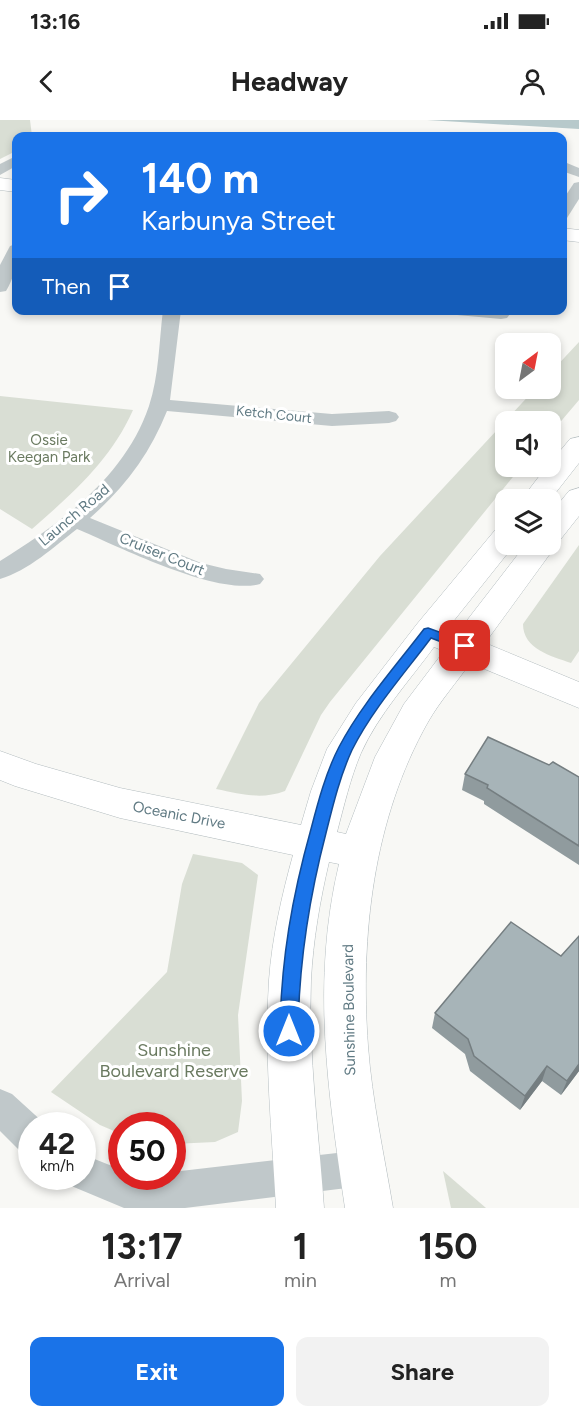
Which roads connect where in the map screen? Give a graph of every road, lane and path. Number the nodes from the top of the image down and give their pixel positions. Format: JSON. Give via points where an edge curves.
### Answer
{"nodes":[{"id":1,"x":575,"y":172,"type":"edge"},
{"id":2,"x":567,"y":198,"type":"edge"},
{"id":3,"x":9,"y":256,"type":"edge"},
{"id":4,"x":0,"y":287,"type":"edge"},
{"id":5,"x":171,"y":315,"type":"edge"},
{"id":6,"x":159,"y":405,"type":"junction"},
{"id":7,"x":388,"y":417,"type":"dead end"},
{"id":8,"x":579,"y":445,"type":"edge"},
{"id":9,"x":544,"y":489,"type":"edge"},
{"id":10,"x":579,"y":497,"type":"edge"},
{"id":11,"x":74,"y":519,"type":"junction"},
{"id":12,"x":561,"y":520,"type":"edge"},
{"id":13,"x":495,"y":550,"type":"edge"},
{"id":14,"x":535,"y":555,"type":"edge"},
{"id":15,"x":0,"y":571,"type":"edge"},
{"id":16,"x":252,"y":579,"type":"dead end"},
{"id":17,"x":428,"y":632,"type":"junction"},
{"id":18,"x":465,"y":646,"type":"junction"},
{"id":19,"x":579,"y":696,"type":"edge"},
{"id":20,"x":0,"y":765,"type":"edge"},
{"id":21,"x":314,"y":843,"type":"junction"},
{"id":22,"x":360,"y":853,"type":"junction"},
{"id":23,"x":0,"y":1106,"type":"edge"},
{"id":24,"x":18,"y":1123,"type":"edge"},
{"id":25,"x":96,"y":1178,"type":"edge"},
{"id":26,"x":366,"y":1188,"type":"edge"},
{"id":27,"x":299,"y":1192,"type":"edge"}],
"edges":[{"from":1,"to":2,"type":"street"},
{"from":3,"to":4,"type":"street"},
{"from":5,"to":6,"type":"street","name":"Launch Road"},
{"from":6,"to":7,"type":"street","name":"Ketch Court","via":[[348,421]]},
{"from":6,"to":11,"type":"street","name":"Launch Road","via":[[131,460],[115,481]]},
{"from":8,"to":9,"type":"main road"},
{"from":10,"to":12,"type":"main road"},
{"from":11,"to":15,"type":"street","name":"Launch Road"},
{"from":11,"to":16,"type":"street","name":"Cruiser Court","via":[[193,568]]},
{"from":13,"to":17,"type":"main road"},
{"from":14,"to":18,"type":"main road","name":"Sunshine Boulevard"},
{"from":17,"to":18,"type":"main road"},
{"from":17,"to":21,"type":"main road","via":[[345,749]]},
{"from":18,"to":19,"type":"main road"},
{"from":18,"to":22,"type":"main road","name":"Sunshine Boulevard","via":[[412,718],[374,804]]},
{"from":20,"to":21,"type":"main road","name":"Oceanic Drive","via":[[120,803]]},
{"from":21,"to":22,"type":"main road","name":"Oceanic Drive"},
{"from":21,"to":27,"type":"main road","via":[[290,978],[289,1031]]},
{"from":22,"to":26,"type":"main road","name":"Sunshine Boulevard","via":[[351,901],[345,989],[350,1082]]},
{"from":23,"to":24,"type":"street"},
{"from":25,"to":27,"type":"street","via":[[138,1195]]},
{"from":26,"to":27,"type":"street"}]}
